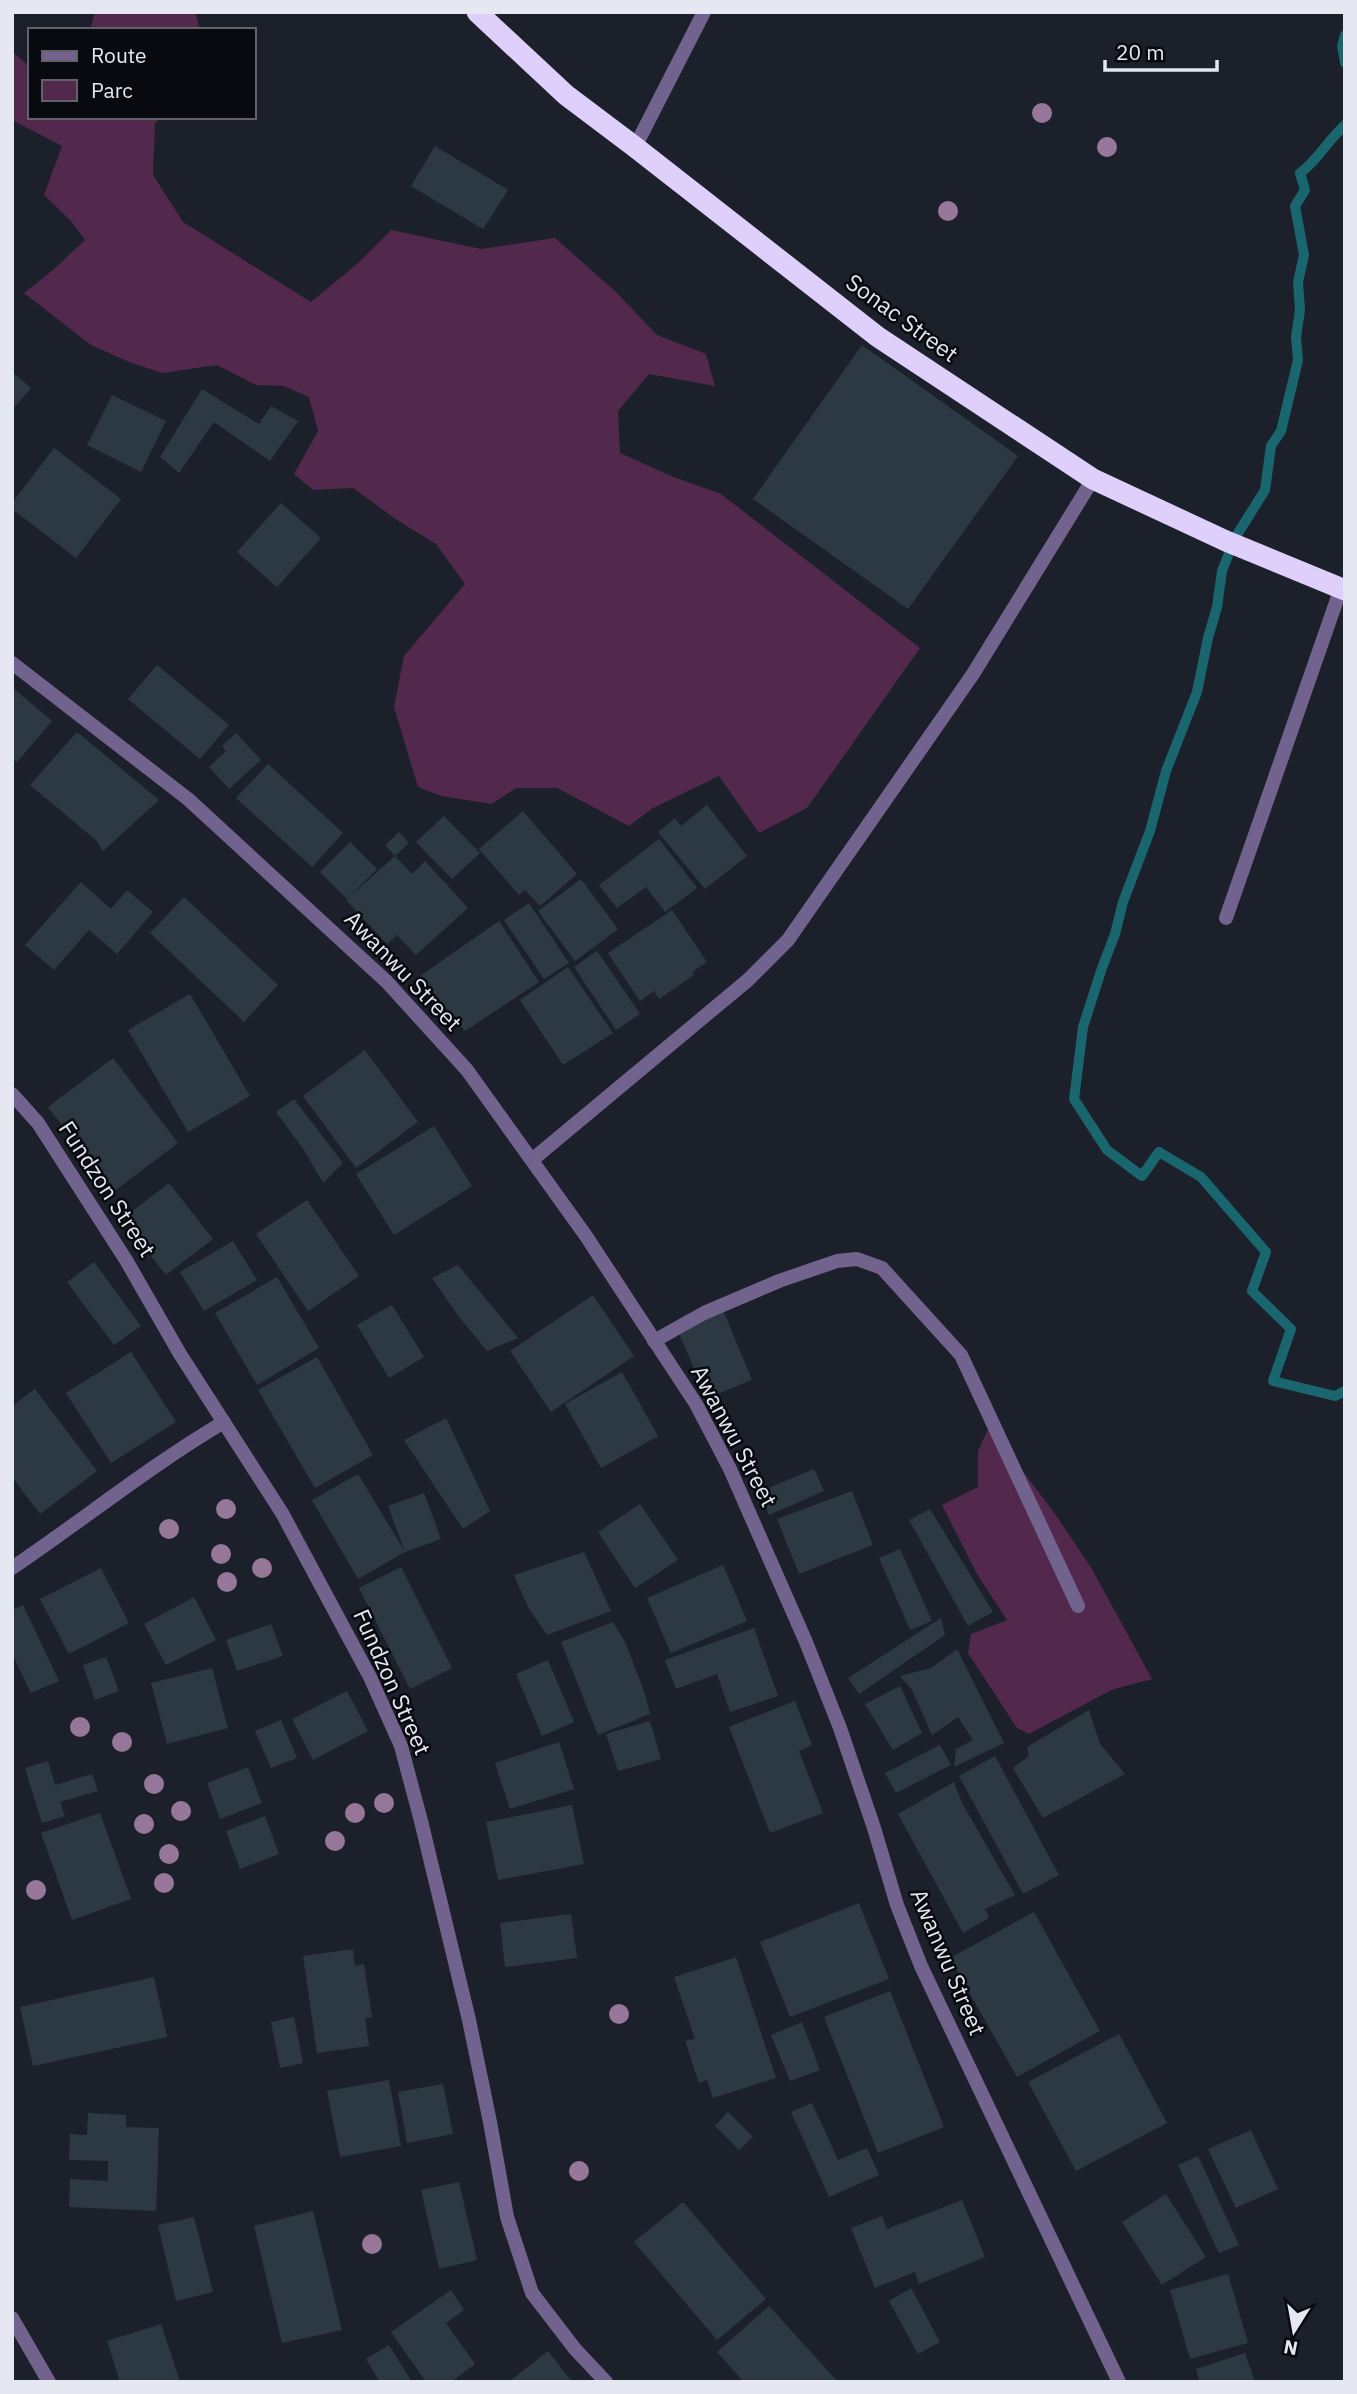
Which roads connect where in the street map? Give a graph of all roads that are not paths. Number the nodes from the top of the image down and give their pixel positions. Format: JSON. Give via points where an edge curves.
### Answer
{"nodes":[{"id":1,"x":477,"y":12,"type":"edge"},
{"id":2,"x":704,"y":12,"type":"edge"},
{"id":3,"x":635,"y":147,"type":"junction"},
{"id":4,"x":1093,"y":480,"type":"junction"},
{"id":5,"x":1343,"y":589,"type":"edge"},
{"id":6,"x":12,"y":663,"type":"edge"},
{"id":7,"x":1226,"y":918,"type":"dead end"},
{"id":8,"x":12,"y":1094,"type":"edge"},
{"id":9,"x":531,"y":1160,"type":"junction"},
{"id":10,"x":654,"y":1341,"type":"junction"},
{"id":11,"x":224,"y":1422,"type":"junction"},
{"id":12,"x":12,"y":1568,"type":"edge"},
{"id":13,"x":1077,"y":1606,"type":"dead end"},
{"id":14,"x":12,"y":2318,"type":"edge"},
{"id":15,"x":49,"y":2382,"type":"edge"},
{"id":16,"x":606,"y":2382,"type":"edge"},
{"id":17,"x":1119,"y":2382,"type":"edge"}],
"edges":[{"from":1,"to":3,"type":"highway","name":"Sonac Street","via":[[566,95]]},
{"from":2,"to":3,"type":"street"},
{"from":3,"to":4,"type":"highway","name":"Sonac Street","via":[[878,337]]},
{"from":4,"to":5,"type":"highway","name":"Sonac Street"},
{"from":4,"to":9,"type":"street","via":[[972,674],[788,940],[748,980]]},
{"from":5,"to":7,"type":"street"},
{"from":6,"to":9,"type":"street","name":"Awanwu Street","via":[[188,799],[387,982],[467,1070]]},
{"from":8,"to":11,"type":"street","name":"Fundzon Street","via":[[38,1123],[72,1175]]},
{"from":9,"to":10,"type":"street","name":"Awanwu Street"},
{"from":10,"to":13,"type":"street","via":[[704,1313],[837,1261],[858,1259],[882,1268],[961,1355]]},
{"from":10,"to":17,"type":"street","name":"Awanwu Street","via":[[696,1404],[774,1566],[840,1728],[921,1966]]},
{"from":11,"to":12,"type":"street"},
{"from":11,"to":16,"type":"street","name":"Fundzon Street","via":[[282,1513],[370,1676],[401,1746],[469,2020],[506,2217],[532,2293]]},
{"from":14,"to":15,"type":"street"}]}
